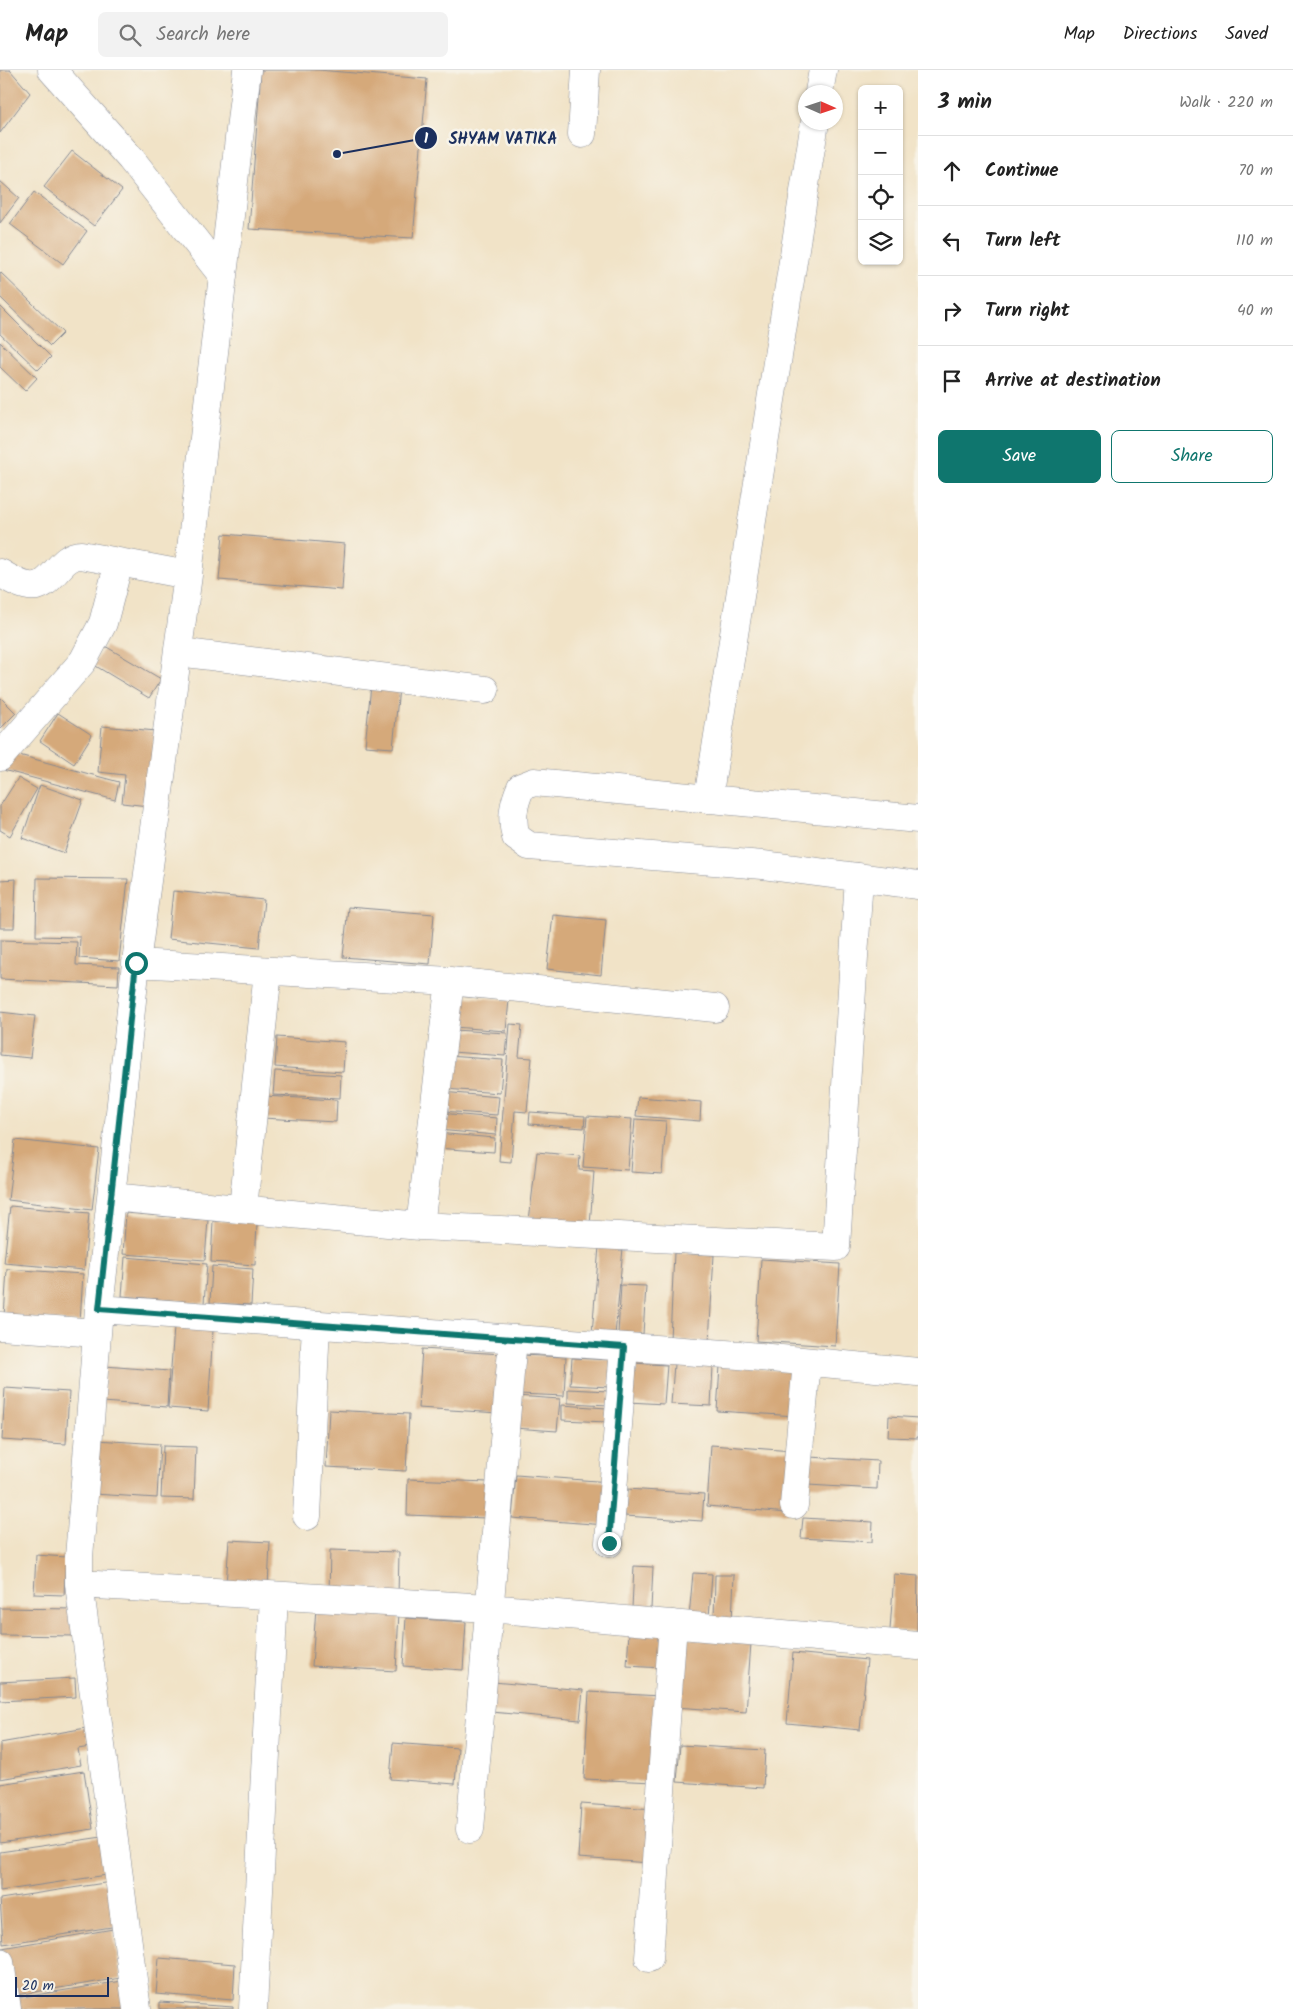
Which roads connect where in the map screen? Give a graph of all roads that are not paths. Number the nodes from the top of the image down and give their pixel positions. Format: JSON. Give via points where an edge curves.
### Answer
{"nodes":[{"id":1,"x":52,"y":70,"type":"edge"},
{"id":2,"x":247,"y":70,"type":"edge"},
{"id":3,"x":586,"y":70,"type":"edge"},
{"id":4,"x":823,"y":70,"type":"edge"},
{"id":5,"x":820,"y":85,"type":"edge"},
{"id":6,"x":813,"y":130,"type":"edge"},
{"id":7,"x":582,"y":134,"type":"dead end"},
{"id":8,"x":223,"y":276,"type":"junction"},
{"id":9,"x":118,"y":562,"type":"junction"},
{"id":10,"x":0,"y":573,"type":"edge"},
{"id":11,"x":188,"y":575,"type":"junction"},
{"id":12,"x":178,"y":652,"type":"junction"},
{"id":13,"x":485,"y":690,"type":"dead end"},
{"id":14,"x":0,"y":757,"type":"edge"},
{"id":15,"x":708,"y":799,"type":"junction"},
{"id":16,"x":918,"y":819,"type":"edge"},
{"id":17,"x":859,"y":877,"type":"junction"},
{"id":18,"x":918,"y":885,"type":"edge"},
{"id":19,"x":136,"y":963,"type":"junction"},
{"id":20,"x":268,"y":971,"type":"junction"},
{"id":21,"x":450,"y":982,"type":"junction"},
{"id":22,"x":714,"y":1008,"type":"dead end"},
{"id":23,"x":111,"y":1196,"type":"junction"},
{"id":24,"x":242,"y":1208,"type":"junction"},
{"id":25,"x":420,"y":1226,"type":"junction"},
{"id":26,"x":98,"y":1321,"type":"junction"},
{"id":27,"x":316,"y":1325,"type":"junction"},
{"id":28,"x":0,"y":1326,"type":"edge"},
{"id":29,"x":513,"y":1339,"type":"junction"},
{"id":30,"x":624,"y":1347,"type":"junction"},
{"id":31,"x":807,"y":1362,"type":"junction"},
{"id":32,"x":918,"y":1372,"type":"edge"},
{"id":33,"x":794,"y":1505,"type":"dead end"},
{"id":34,"x":307,"y":1516,"type":"dead end"},
{"id":35,"x":609,"y":1543,"type":"dead end"},
{"id":36,"x":79,"y":1584,"type":"junction"},
{"id":37,"x":274,"y":1596,"type":"junction"},
{"id":38,"x":489,"y":1608,"type":"junction"},
{"id":39,"x":673,"y":1624,"type":"junction"},
{"id":40,"x":918,"y":1646,"type":"edge"},
{"id":41,"x":470,"y":1829,"type":"dead end"},
{"id":42,"x":649,"y":1958,"type":"dead end"},
{"id":43,"x":0,"y":1962,"type":"edge"},
{"id":44,"x":7,"y":2009,"type":"edge"},
{"id":45,"x":138,"y":2009,"type":"edge"},
{"id":46,"x":253,"y":2009,"type":"edge"}],
"edges":[{"from":1,"to":8,"type":"street","via":[[131,159]]},
{"from":2,"to":8,"type":"street"},
{"from":3,"to":7,"type":"street"},
{"from":4,"to":5,"type":"street"},
{"from":6,"to":15,"type":"street"},
{"from":8,"to":11,"type":"street"},
{"from":9,"to":10,"type":"street","via":[[73,555],[36,587],[21,584]]},
{"from":9,"to":11,"type":"street"},
{"from":9,"to":14,"type":"street","via":[[103,623],[83,661]]},
{"from":11,"to":12,"type":"street"},
{"from":12,"to":13,"type":"street"},
{"from":12,"to":19,"type":"street"},
{"from":15,"to":16,"type":"street"},
{"from":15,"to":17,"type":"street","via":[[534,782],[521,787],[512,821],[516,837],[529,846],[763,865]]},
{"from":17,"to":18,"type":"street"},
{"from":17,"to":25,"type":"street","via":[[836,1247]]},
{"from":19,"to":20,"type":"street"},
{"from":19,"to":23,"type":"street"},
{"from":20,"to":21,"type":"street"},
{"from":20,"to":24,"type":"street"},
{"from":21,"to":22,"type":"street"},
{"from":21,"to":25,"type":"street"},
{"from":23,"to":24,"type":"street"},
{"from":23,"to":26,"type":"street"},
{"from":24,"to":25,"type":"street"},
{"from":26,"to":27,"type":"street"},
{"from":26,"to":28,"type":"street"},
{"from":26,"to":36,"type":"street"},
{"from":27,"to":29,"type":"street"},
{"from":27,"to":34,"type":"street"},
{"from":29,"to":30,"type":"street"},
{"from":29,"to":38,"type":"street"},
{"from":30,"to":31,"type":"street"},
{"from":30,"to":35,"type":"street"},
{"from":31,"to":32,"type":"street"},
{"from":31,"to":33,"type":"street"},
{"from":36,"to":37,"type":"street"},
{"from":36,"to":45,"type":"street"},
{"from":37,"to":38,"type":"street"},
{"from":37,"to":46,"type":"street"},
{"from":38,"to":39,"type":"street"},
{"from":38,"to":41,"type":"street"},
{"from":39,"to":40,"type":"street"},
{"from":39,"to":42,"type":"street"},
{"from":43,"to":44,"type":"street"}]}
